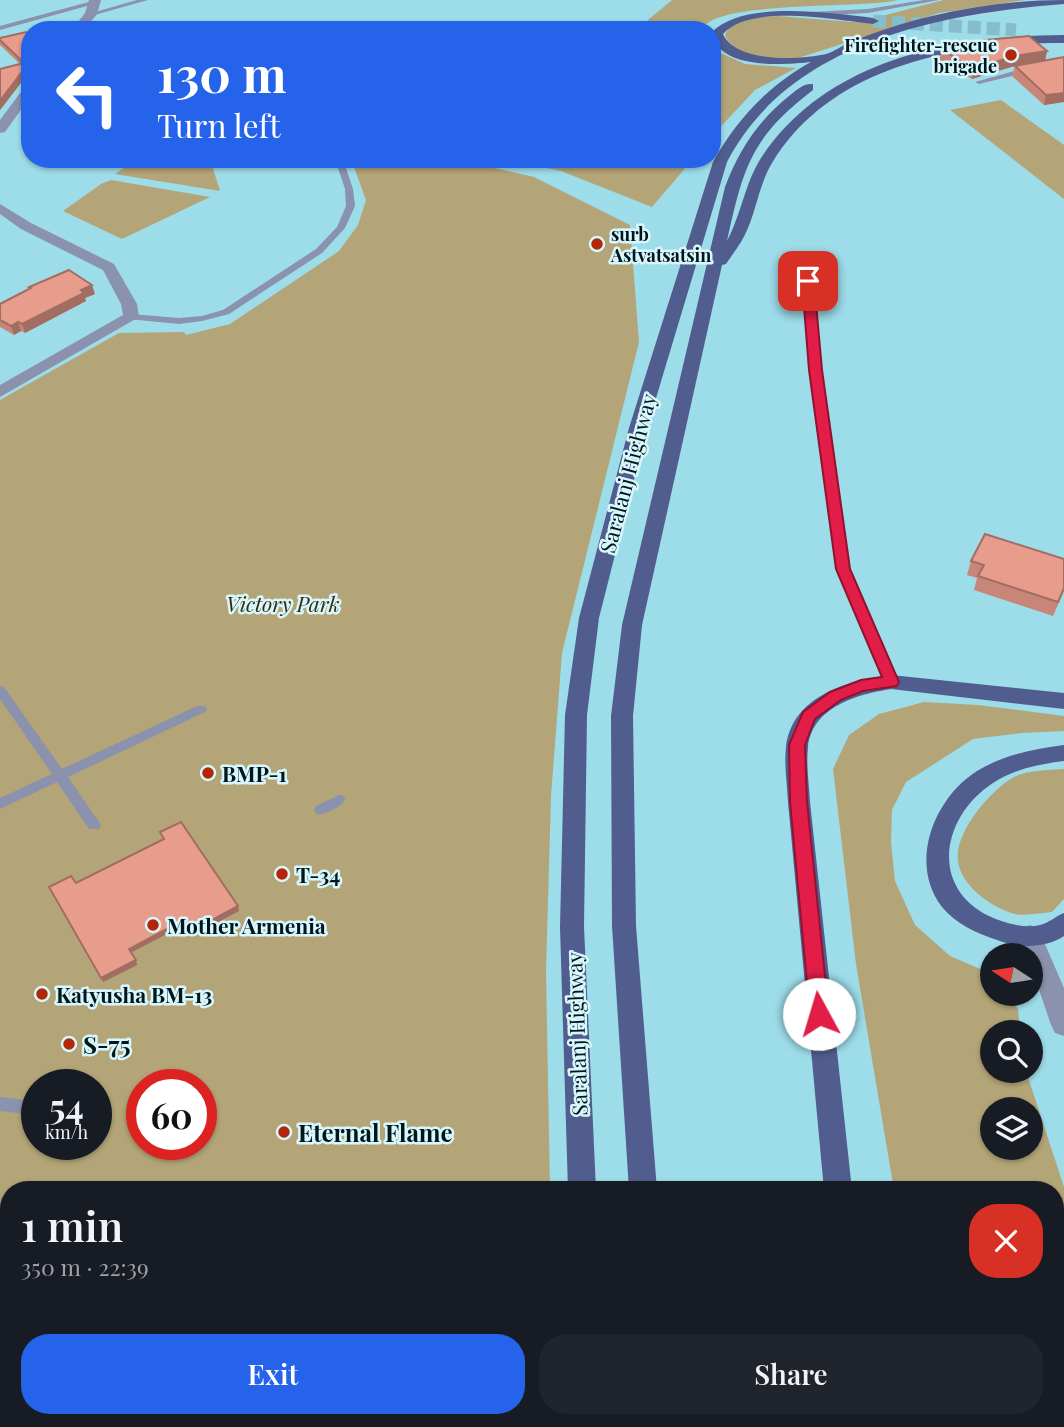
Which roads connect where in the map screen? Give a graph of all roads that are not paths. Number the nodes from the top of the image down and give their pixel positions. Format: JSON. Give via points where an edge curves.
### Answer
{"nodes":[{"id":1,"x":145,"y":0,"type":"edge"},
{"id":2,"x":936,"y":0,"type":"edge"},
{"id":3,"x":1064,"y":1,"type":"edge"},
{"id":4,"x":94,"y":5,"type":"edge"},
{"id":5,"x":1064,"y":8,"type":"edge"},
{"id":6,"x":797,"y":14,"type":"junction"},
{"id":7,"x":26,"y":21,"type":"edge"},
{"id":8,"x":84,"y":21,"type":"edge"},
{"id":9,"x":873,"y":21,"type":"tunnel mouth"},
{"id":10,"x":21,"y":22,"type":"edge"},
{"id":11,"x":0,"y":27,"type":"edge"},
{"id":12,"x":721,"y":27,"type":"edge"},
{"id":13,"x":1016,"y":30,"type":"tunnel mouth"},
{"id":14,"x":1064,"y":39,"type":"edge"},
{"id":15,"x":721,"y":43,"type":"edge"},
{"id":16,"x":835,"y":55,"type":"junction"},
{"id":17,"x":1038,"y":67,"type":"edge"},
{"id":18,"x":979,"y":82,"type":"edge"},
{"id":19,"x":21,"y":100,"type":"edge"},
{"id":20,"x":0,"y":129,"type":"edge"},
{"id":21,"x":721,"y":160,"type":"edge"},
{"id":22,"x":342,"y":168,"type":"edge"},
{"id":23,"x":718,"y":168,"type":"edge"},
{"id":24,"x":0,"y":208,"type":"edge"},
{"id":25,"x":306,"y":244,"type":"dead end"},
{"id":26,"x":319,"y":251,"type":"junction"},
{"id":27,"x":713,"y":273,"type":"junction"},
{"id":28,"x":808,"y":281,"type":"dead end"},
{"id":29,"x":131,"y":317,"type":"junction"},
{"id":30,"x":0,"y":392,"type":"edge"},
{"id":31,"x":891,"y":682,"type":"junction"},
{"id":32,"x":0,"y":690,"type":"edge"},
{"id":33,"x":1064,"y":701,"type":"edge"},
{"id":34,"x":201,"y":709,"type":"dead end"},
{"id":35,"x":1064,"y":753,"type":"edge"},
{"id":36,"x":60,"y":776,"type":"junction"},
{"id":37,"x":339,"y":800,"type":"dead end"},
{"id":38,"x":0,"y":804,"type":"edge"},
{"id":39,"x":321,"y":810,"type":"dead end"},
{"id":40,"x":94,"y":825,"type":"dead end"},
{"id":41,"x":1064,"y":923,"type":"edge"},
{"id":42,"x":1030,"y":935,"type":"junction"},
{"id":43,"x":1064,"y":1026,"type":"edge"},
{"id":44,"x":0,"y":1104,"type":"edge"},
{"id":45,"x":21,"y":1106,"type":"edge"},
{"id":46,"x":582,"y":1181,"type":"edge"},
{"id":47,"x":642,"y":1181,"type":"edge"},
{"id":48,"x":837,"y":1181,"type":"edge"}],
"edges":[{"from":1,"to":4,"type":"lane"},
{"from":2,"to":6,"type":"lane","via":[[868,11]]},
{"from":3,"to":16,"type":"main road","name":"Saralanj Highway","via":[[952,14],[867,39]]},
{"from":4,"to":7,"type":"lane"},
{"from":4,"to":8,"type":"street"},
{"from":5,"to":27,"type":"main road","name":"Saralanj Highway","via":[[991,14],[897,38],[848,60],[790,101],[758,131],[742,156]]},
{"from":6,"to":9,"type":"main road"},
{"from":6,"to":12,"type":"main road","via":[[757,14]]},
{"from":10,"to":11,"type":"lane"},
{"from":13,"to":14,"type":"main road"},
{"from":14,"to":27,"type":"main road","via":[[999,40],[943,49],[865,76],[829,98],[779,142],[765,162],[736,237]]},
{"from":15,"to":16,"type":"main road","via":[[734,53],[764,60]]},
{"from":16,"to":21,"type":"main road","name":"Saralanj Highway","via":[[775,94],[739,130]]},
{"from":17,"to":18,"type":"lane"},
{"from":19,"to":20,"type":"street"},
{"from":22,"to":26,"type":"lane","via":[[351,198],[348,214]]},
{"from":23,"to":46,"type":"main road","name":"Saralanj Highway","via":[[642,415],[589,618],[576,715],[572,927]]},
{"from":24,"to":29,"type":"street","via":[[109,267]]},
{"from":25,"to":26,"type":"lane"},
{"from":26,"to":29,"type":"lane","via":[[210,318],[171,322]]},
{"from":27,"to":47,"type":"main road","name":"Saralanj Highway","via":[[632,625],[622,716],[624,926]]},
{"from":28,"to":31,"type":"lane","via":[[843,569]]},
{"from":29,"to":30,"type":"street"},
{"from":31,"to":33,"type":"main road"},
{"from":31,"to":48,"type":"main road","via":[[861,685],[836,696],[809,716],[797,745]]},
{"from":32,"to":36,"type":"lane"},
{"from":34,"to":36,"type":"lane"},
{"from":35,"to":42,"type":"main road","via":[[990,773],[967,790],[943,827],[938,855],[943,889],[964,913],[993,929]]},
{"from":36,"to":38,"type":"lane"},
{"from":36,"to":40,"type":"lane"},
{"from":37,"to":39,"type":"lane"},
{"from":41,"to":42,"type":"main road","via":[[1046,934]]},
{"from":42,"to":43,"type":"street"},
{"from":44,"to":45,"type":"lane"}]}
